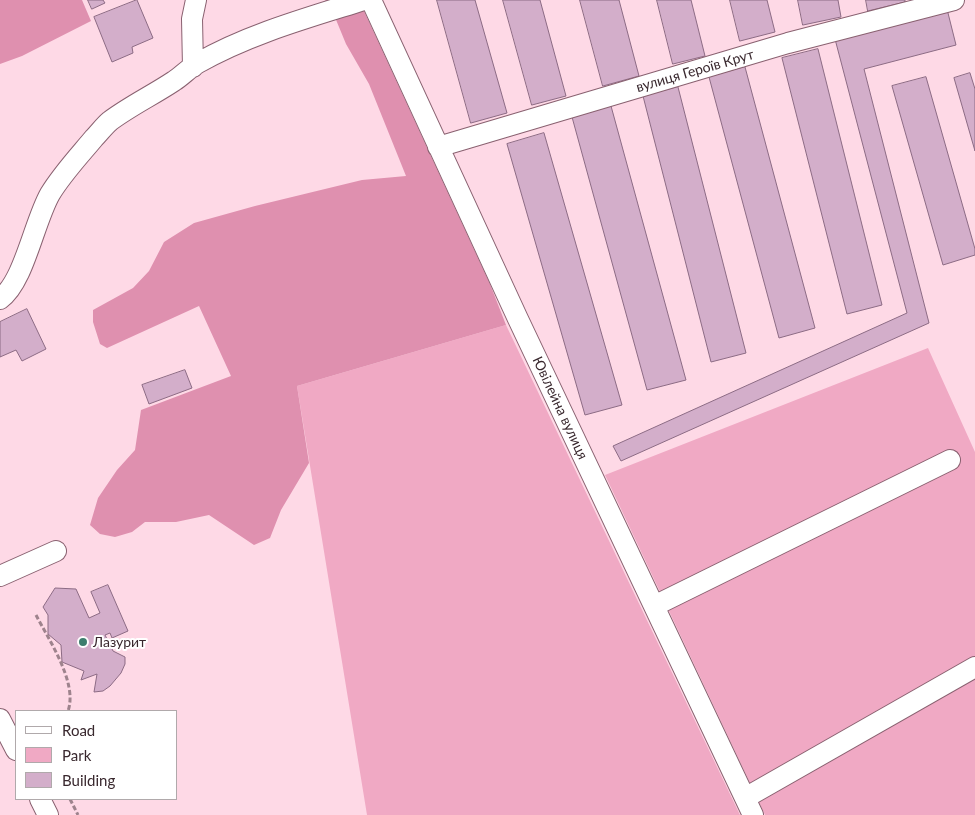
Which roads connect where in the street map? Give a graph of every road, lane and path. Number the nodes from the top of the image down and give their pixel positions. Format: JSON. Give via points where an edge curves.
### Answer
{"nodes":[{"id":1,"x":196,"y":0,"type":"edge"},
{"id":2,"x":364,"y":0,"type":"edge"},
{"id":3,"x":371,"y":0,"type":"edge"},
{"id":4,"x":954,"y":0,"type":"edge"},
{"id":5,"x":193,"y":67,"type":"junction"},
{"id":6,"x":438,"y":147,"type":"junction"},
{"id":7,"x":0,"y":299,"type":"edge"},
{"id":8,"x":950,"y":460,"type":"dead end"},
{"id":9,"x":56,"y":551,"type":"dead end"},
{"id":10,"x":0,"y":576,"type":"edge"},
{"id":11,"x":654,"y":606,"type":"junction"},
{"id":12,"x":36,"y":615,"type":"dead end"},
{"id":13,"x":975,"y":667,"type":"edge"},
{"id":14,"x":68,"y":710,"type":"edge"},
{"id":15,"x":0,"y":718,"type":"edge"},
{"id":16,"x":15,"y":748,"type":"edge"},
{"id":17,"x":40,"y":800,"type":"edge"},
{"id":18,"x":70,"y":800,"type":"edge"},
{"id":19,"x":749,"y":806,"type":"edge"},
{"id":20,"x":48,"y":815,"type":"edge"},
{"id":21,"x":78,"y":815,"type":"edge"}],
"edges":[{"from":1,"to":5,"type":"street","via":[[192,19]]},
{"from":2,"to":5,"type":"street","via":[[264,33]]},
{"from":3,"to":6,"type":"street","name":"Ювілейна вулиця"},
{"from":4,"to":6,"type":"street","name":"вулиця Героїв Крут","via":[[788,43]]},
{"from":5,"to":7,"type":"street","via":[[108,122],[68,168],[50,195],[19,272],[7,294]]},
{"from":6,"to":11,"type":"street","name":"Ювілейна вулиця"},
{"from":8,"to":11,"type":"street"},
{"from":9,"to":10,"type":"street"},
{"from":11,"to":19,"type":"street","name":"Ювілейна вулиця"},
{"from":12,"to":14,"type":"path","via":[[66,675],[71,703]]},
{"from":13,"to":19,"type":"street"},
{"from":15,"to":16,"type":"street"},
{"from":17,"to":20,"type":"street"},
{"from":18,"to":21,"type":"path"}]}
